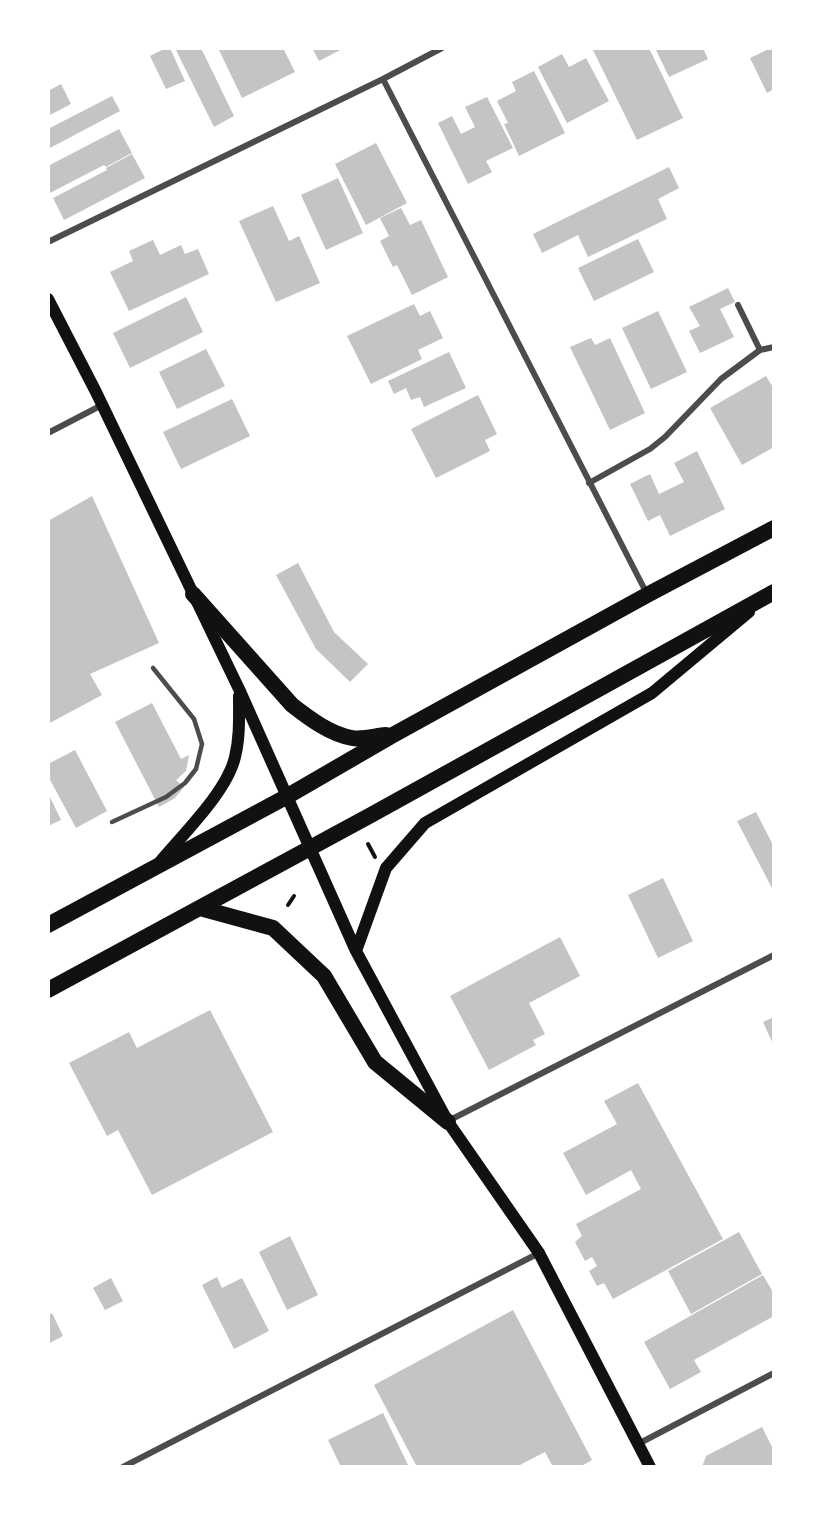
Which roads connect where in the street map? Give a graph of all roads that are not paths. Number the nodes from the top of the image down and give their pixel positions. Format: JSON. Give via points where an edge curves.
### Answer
{"nodes":[{"id":1,"x":442,"y":48,"type":"edge"},
{"id":2,"x":383,"y":79,"type":"junction"},
{"id":3,"x":48,"y":242,"type":"edge"},
{"id":4,"x":48,"y":299,"type":"edge"},
{"id":5,"x":738,"y":305,"type":"dead end"},
{"id":6,"x":774,"y":347,"type":"edge"},
{"id":7,"x":760,"y":350,"type":"junction"},
{"id":8,"x":102,"y":405,"type":"junction"},
{"id":9,"x":48,"y":433,"type":"edge"},
{"id":10,"x":590,"y":483,"type":"junction"},
{"id":11,"x":774,"y":528,"type":"edge"},
{"id":12,"x":772,"y":593,"type":"edge"},
{"id":13,"x":194,"y":594,"type":"junction"},
{"id":14,"x":647,"y":595,"type":"junction"},
{"id":15,"x":153,"y":668,"type":"dead end"},
{"id":16,"x":239,"y":689,"type":"junction"},
{"id":17,"x":393,"y":735,"type":"junction"},
{"id":18,"x":286,"y":797,"type":"junction"},
{"id":19,"x":112,"y":822,"type":"dead end"},
{"id":20,"x":309,"y":849,"type":"junction"},
{"id":21,"x":153,"y":870,"type":"junction"},
{"id":22,"x":200,"y":908,"type":"junction"},
{"id":23,"x":48,"y":925,"type":"edge"},
{"id":24,"x":356,"y":951,"type":"junction"},
{"id":25,"x":774,"y":955,"type":"edge"},
{"id":26,"x":48,"y":990,"type":"edge"},
{"id":27,"x":448,"y":1122,"type":"junction"},
{"id":28,"x":539,"y":1252,"type":"junction"},
{"id":29,"x":774,"y":1373,"type":"edge"},
{"id":30,"x":638,"y":1444,"type":"junction"},
{"id":31,"x":123,"y":1467,"type":"edge"},
{"id":32,"x":650,"y":1467,"type":"edge"}],
"edges":[{"from":1,"to":2,"type":"street"},
{"from":2,"to":3,"type":"street"},
{"from":2,"to":10,"type":"street"},
{"from":4,"to":8,"type":"main road"},
{"from":5,"to":7,"type":"street"},
{"from":6,"to":7,"type":"street"},
{"from":7,"to":10,"type":"street","via":[[713,386],[658,443]]},
{"from":8,"to":9,"type":"street"},
{"from":8,"to":13,"type":"main road"},
{"from":10,"to":14,"type":"street"},
{"from":11,"to":14,"type":"highway"},
{"from":12,"to":20,"type":"highway"},
{"from":12,"to":24,"type":"main road","via":[[652,693],[426,823],[386,868]]},
{"from":13,"to":16,"type":"main road"},
{"from":13,"to":17,"type":"highway","via":[[307,717],[353,739]]},
{"from":14,"to":17,"type":"highway"},
{"from":15,"to":19,"type":"lane","via":[[194,719],[202,744],[196,770],[166,797]]},
{"from":16,"to":18,"type":"main road"},
{"from":16,"to":21,"type":"main road","via":[[240,729],[235,759],[214,799]]},
{"from":17,"to":18,"type":"highway"},
{"from":18,"to":20,"type":"main road"},
{"from":18,"to":21,"type":"highway"},
{"from":20,"to":22,"type":"highway"},
{"from":20,"to":24,"type":"main road"},
{"from":21,"to":23,"type":"highway"},
{"from":22,"to":26,"type":"highway"},
{"from":22,"to":27,"type":"highway","via":[[273,928],[324,976],[375,1062]]},
{"from":24,"to":27,"type":"main road"},
{"from":25,"to":27,"type":"street"},
{"from":27,"to":28,"type":"main road"},
{"from":28,"to":30,"type":"main road"},
{"from":28,"to":31,"type":"street"},
{"from":29,"to":30,"type":"street"},
{"from":30,"to":32,"type":"main road"}]}
